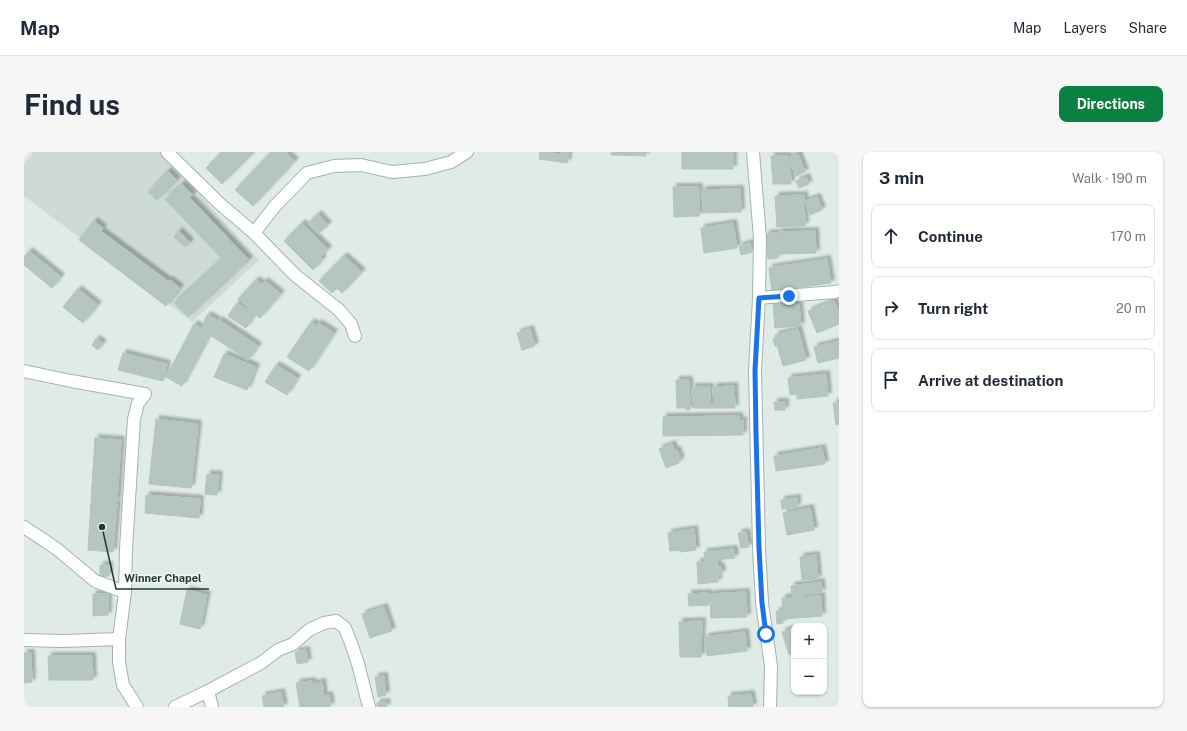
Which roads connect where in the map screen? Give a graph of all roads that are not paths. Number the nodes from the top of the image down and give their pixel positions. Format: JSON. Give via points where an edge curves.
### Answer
{"nodes":[{"id":1,"x":167,"y":152,"type":"edge"},
{"id":2,"x":467,"y":152,"type":"edge"},
{"id":3,"x":752,"y":152,"type":"edge"},
{"id":4,"x":254,"y":233,"type":"junction"},
{"id":5,"x":839,"y":290,"type":"edge"},
{"id":6,"x":759,"y":298,"type":"junction"},
{"id":7,"x":355,"y":336,"type":"dead end"},
{"id":8,"x":24,"y":371,"type":"edge"},
{"id":9,"x":24,"y":527,"type":"edge"},
{"id":10,"x":125,"y":592,"type":"junction"},
{"id":11,"x":24,"y":640,"type":"edge"},
{"id":12,"x":119,"y":640,"type":"junction"},
{"id":13,"x":208,"y":691,"type":"junction"},
{"id":14,"x":137,"y":707,"type":"edge"},
{"id":15,"x":175,"y":707,"type":"edge"},
{"id":16,"x":212,"y":707,"type":"edge"},
{"id":17,"x":368,"y":707,"type":"edge"},
{"id":18,"x":770,"y":707,"type":"edge"}],
"edges":[{"from":1,"to":4,"type":"street"},
{"from":2,"to":4,"type":"street","via":[[451,162],[425,169],[392,172],[360,165],[334,166],[307,173],[275,206]]},
{"from":3,"to":6,"type":"street","via":[[760,238]]},
{"from":4,"to":7,"type":"street","via":[[295,276],[339,310],[351,324]]},
{"from":5,"to":6,"type":"street"},
{"from":6,"to":18,"type":"street","via":[[755,370],[757,503],[762,603],[771,666]]},
{"from":8,"to":10,"type":"street","via":[[145,394],[138,403],[134,418]]},
{"from":9,"to":10,"type":"street","via":[[57,549],[95,581]]},
{"from":10,"to":12,"type":"street"},
{"from":11,"to":12,"type":"street"},
{"from":12,"to":14,"type":"street","via":[[123,685]]},
{"from":13,"to":15,"type":"street"},
{"from":13,"to":16,"type":"street"},
{"from":13,"to":17,"type":"street","via":[[261,663],[309,630],[324,623],[336,622],[345,628],[351,643]]}]}
